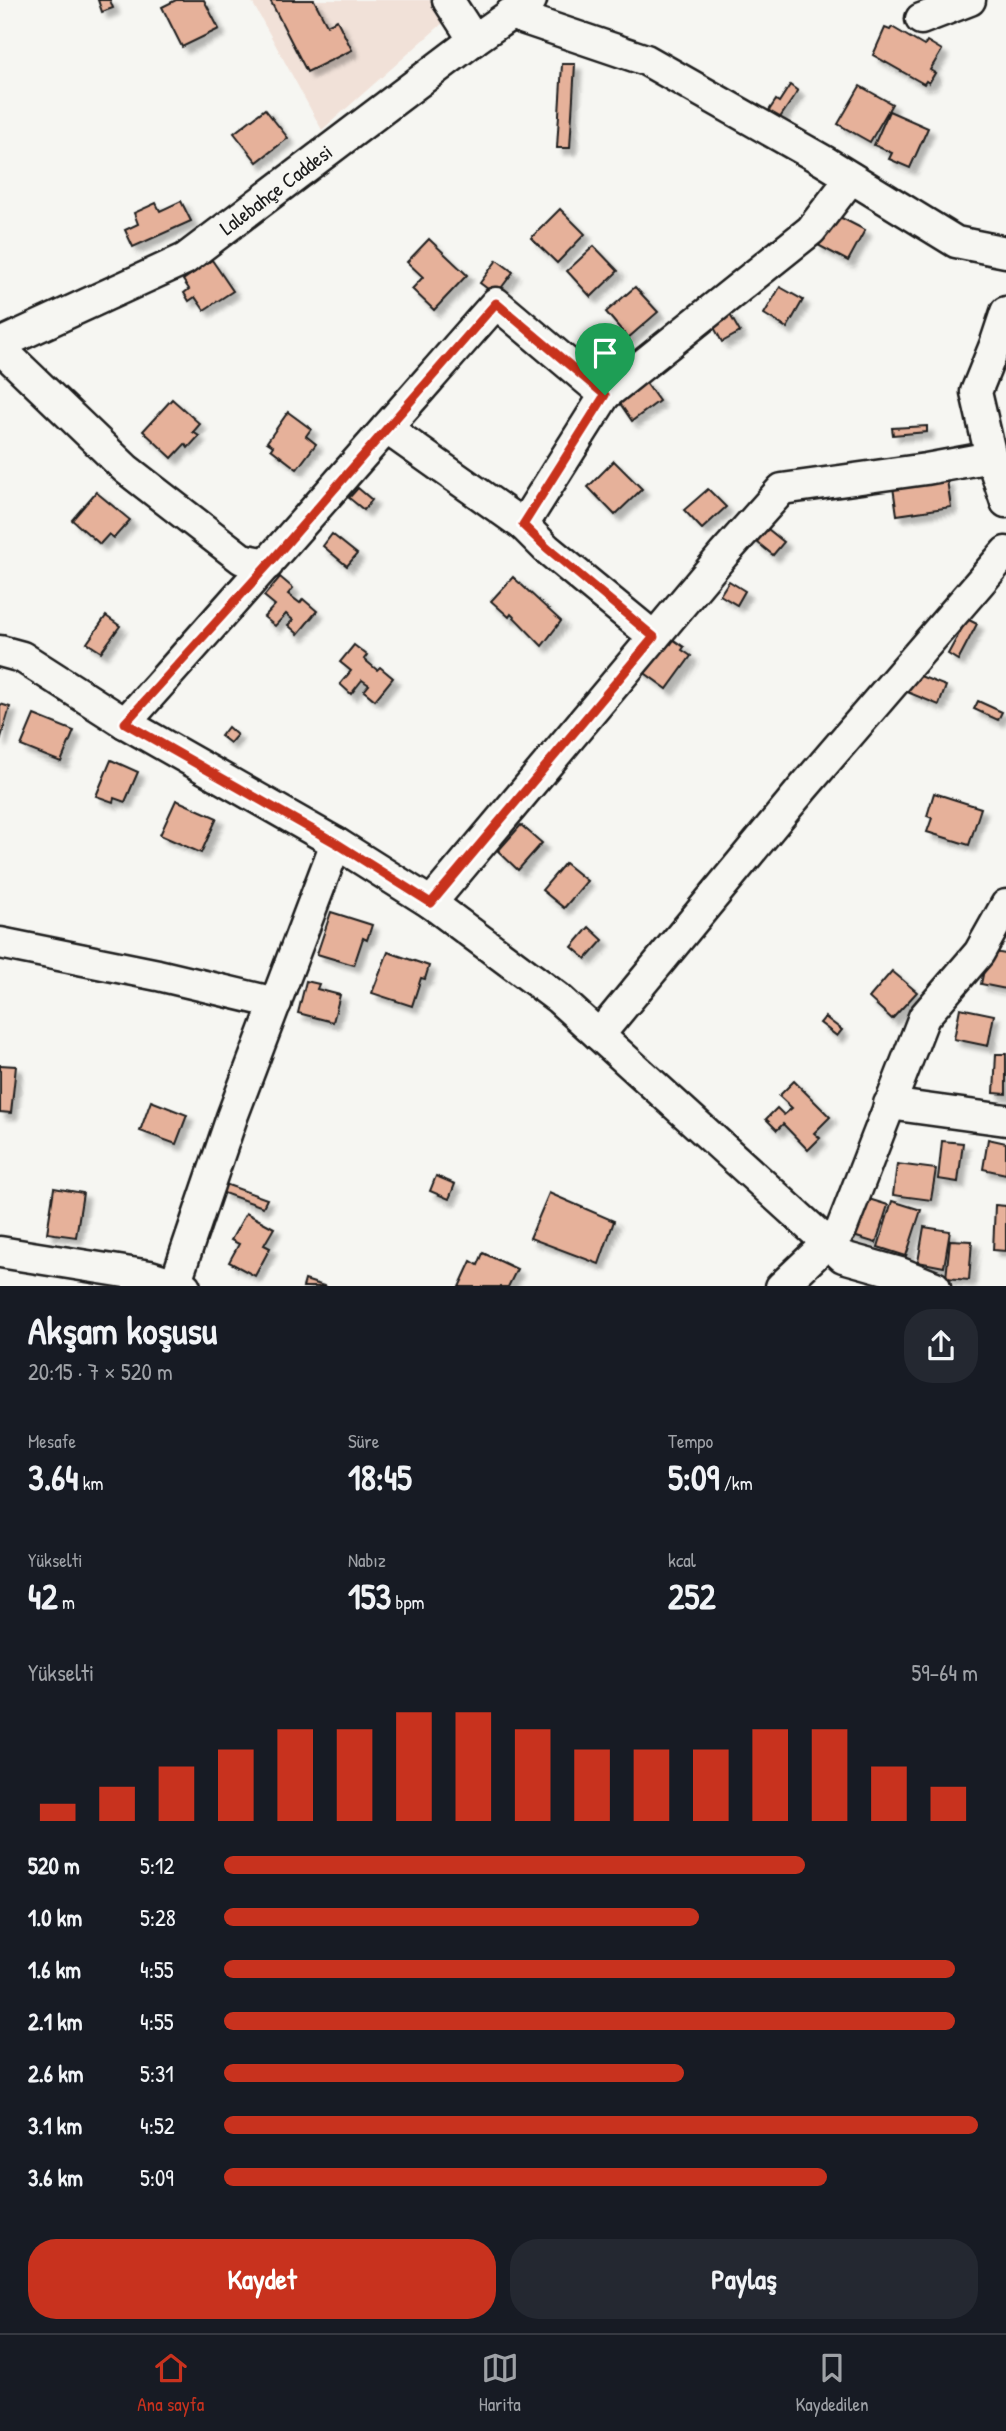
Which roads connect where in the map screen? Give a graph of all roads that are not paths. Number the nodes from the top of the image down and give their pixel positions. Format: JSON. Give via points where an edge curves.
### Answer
{"nodes":[{"id":1,"x":449,"y":0,"type":"edge"},
{"id":2,"x":970,"y":0,"type":"edge"},
{"id":3,"x":520,"y":7,"type":"edge"},
{"id":4,"x":921,"y":19,"type":"dead end"},
{"id":5,"x":474,"y":40,"type":"junction"},
{"id":6,"x":851,"y":178,"type":"junction"},
{"id":7,"x":1006,"y":252,"type":"edge"},
{"id":8,"x":1006,"y":312,"type":"edge"},
{"id":9,"x":0,"y":346,"type":"edge"},
{"id":10,"x":605,"y":395,"type":"junction"},
{"id":11,"x":386,"y":428,"type":"junction"},
{"id":12,"x":991,"y":457,"type":"junction"},
{"id":13,"x":1006,"y":502,"type":"edge"},
{"id":14,"x":523,"y":525,"type":"junction"},
{"id":15,"x":1006,"y":552,"type":"edge"},
{"id":16,"x":268,"y":564,"type":"junction"},
{"id":17,"x":654,"y":637,"type":"junction"},
{"id":18,"x":0,"y":651,"type":"edge"},
{"id":19,"x":125,"y":723,"type":"junction"},
{"id":20,"x":336,"y":843,"type":"junction"},
{"id":21,"x":431,"y":903,"type":"junction"},
{"id":22,"x":1003,"y":917,"type":"edge"},
{"id":23,"x":0,"y":943,"type":"edge"},
{"id":24,"x":276,"y":1003,"type":"junction"},
{"id":25,"x":599,"y":1035,"type":"junction"},
{"id":26,"x":889,"y":1104,"type":"junction"},
{"id":27,"x":1006,"y":1120,"type":"edge"},
{"id":28,"x":826,"y":1244,"type":"junction"},
{"id":29,"x":0,"y":1252,"type":"edge"},
{"id":30,"x":180,"y":1285,"type":"edge"},
{"id":31,"x":781,"y":1286,"type":"edge"},
{"id":32,"x":935,"y":1286,"type":"edge"}],
"edges":[{"from":1,"to":5,"type":"street"},
{"from":2,"to":4,"type":"street"},
{"from":3,"to":5,"type":"street","name":"Lalebahçe Caddesi"},
{"from":3,"to":6,"type":"street","via":[[646,60]]},
{"from":5,"to":9,"type":"street","name":"Lalebahçe Caddesi","via":[[184,259]]},
{"from":6,"to":7,"type":"street","via":[[956,242]]},
{"from":6,"to":10,"type":"street","via":[[811,230]]},
{"from":8,"to":12,"type":"street","via":[[975,392]]},
{"from":9,"to":16,"type":"street","via":[[126,469],[242,559]]},
{"from":10,"to":11,"type":"street","via":[[496,303]]},
{"from":10,"to":14,"type":"street"},
{"from":11,"to":14,"type":"street"},
{"from":11,"to":16,"type":"street"},
{"from":12,"to":13,"type":"street"},
{"from":12,"to":17,"type":"street","via":[[782,489]]},
{"from":14,"to":17,"type":"street"},
{"from":15,"to":25,"type":"street"},
{"from":16,"to":19,"type":"street"},
{"from":17,"to":21,"type":"street"},
{"from":18,"to":19,"type":"street","via":[[22,657]]},
{"from":19,"to":20,"type":"street"},
{"from":20,"to":21,"type":"street"},
{"from":20,"to":24,"type":"street"},
{"from":21,"to":25,"type":"street","via":[[558,998]]},
{"from":22,"to":26,"type":"street","via":[[924,1017]]},
{"from":23,"to":24,"type":"street"},
{"from":24,"to":30,"type":"street","via":[[232,1117]]},
{"from":25,"to":28,"type":"street"},
{"from":26,"to":27,"type":"street"},
{"from":26,"to":28,"type":"street","via":[[841,1230]]},
{"from":28,"to":31,"type":"street"},
{"from":28,"to":32,"type":"street","via":[[843,1257]]},
{"from":29,"to":30,"type":"street"}]}
